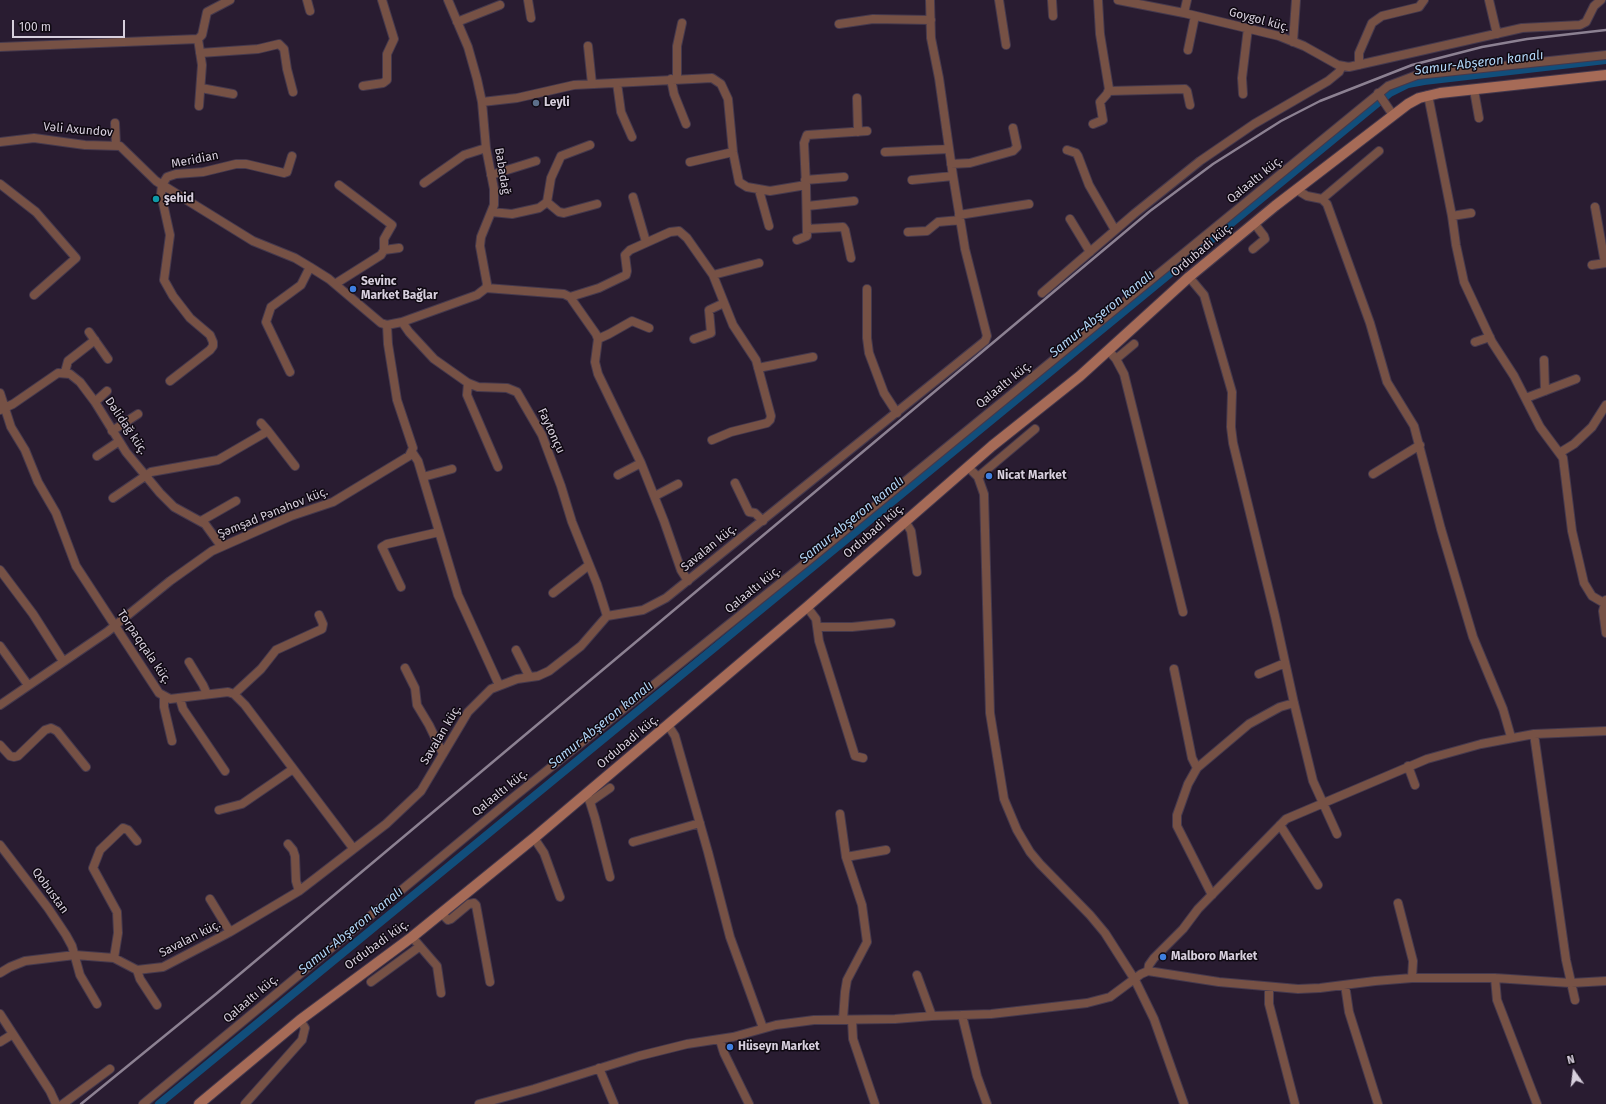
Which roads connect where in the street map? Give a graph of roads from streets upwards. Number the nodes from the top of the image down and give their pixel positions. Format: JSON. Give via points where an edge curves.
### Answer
{"nodes":[{"id":1,"x":230,"y":0,"type":"edge"},
{"id":2,"x":307,"y":0,"type":"edge"},
{"id":3,"x":382,"y":0,"type":"edge"},
{"id":4,"x":448,"y":0,"type":"edge"},
{"id":5,"x":528,"y":0,"type":"edge"},
{"id":6,"x":930,"y":0,"type":"edge"},
{"id":7,"x":999,"y":0,"type":"edge"},
{"id":8,"x":1052,"y":0,"type":"edge"},
{"id":9,"x":1098,"y":0,"type":"edge"},
{"id":10,"x":1120,"y":0,"type":"edge"},
{"id":11,"x":1188,"y":0,"type":"edge"},
{"id":12,"x":1296,"y":0,"type":"edge"},
{"id":13,"x":1424,"y":0,"type":"edge"},
{"id":14,"x":1489,"y":0,"type":"edge"},
{"id":15,"x":1600,"y":0,"type":"edge"},
{"id":16,"x":500,"y":5,"type":"dead end"},
{"id":17,"x":310,"y":11,"type":"dead end"},
{"id":18,"x":1184,"y":13,"type":"junction"},
{"id":19,"x":1054,"y":16,"type":"dead end"},
{"id":20,"x":1195,"y":16,"type":"junction"},
{"id":21,"x":531,"y":18,"type":"dead end"},
{"id":22,"x":930,"y":20,"type":"junction"},
{"id":23,"x":457,"y":22,"type":"junction"},
{"id":24,"x":682,"y":23,"type":"dead end"},
{"id":25,"x":839,"y":24,"type":"dead end"},
{"id":26,"x":1248,"y":28,"type":"junction"},
{"id":27,"x":1496,"y":34,"type":"junction"},
{"id":28,"x":198,"y":39,"type":"junction"},
{"id":29,"x":1293,"y":42,"type":"junction"},
{"id":30,"x":1006,"y":45,"type":"dead end"},
{"id":31,"x":588,"y":46,"type":"dead end"},
{"id":32,"x":0,"y":47,"type":"edge"},
{"id":33,"x":1188,"y":50,"type":"dead end"},
{"id":34,"x":200,"y":53,"type":"junction"},
{"id":35,"x":1606,"y":55,"type":"edge"},
{"id":36,"x":1359,"y":65,"type":"junction"},
{"id":37,"x":1342,"y":66,"type":"junction"},
{"id":38,"x":1606,"y":76,"type":"edge"},
{"id":39,"x":674,"y":79,"type":"junction"},
{"id":40,"x":617,"y":83,"type":"junction"},
{"id":41,"x":592,"y":84,"type":"junction"},
{"id":42,"x":363,"y":86,"type":"dead end"},
{"id":43,"x":201,"y":88,"type":"junction"},
{"id":44,"x":1474,"y":90,"type":"junction"},
{"id":45,"x":1109,"y":91,"type":"junction"},
{"id":46,"x":293,"y":92,"type":"dead end"},
{"id":47,"x":1378,"y":93,"type":"junction"},
{"id":48,"x":233,"y":94,"type":"dead end"},
{"id":49,"x":1243,"y":94,"type":"dead end"},
{"id":50,"x":1428,"y":95,"type":"junction"},
{"id":51,"x":857,"y":98,"type":"dead end"},
{"id":52,"x":482,"y":102,"type":"junction"},
{"id":53,"x":1190,"y":104,"type":"dead end"},
{"id":54,"x":199,"y":106,"type":"dead end"},
{"id":55,"x":1393,"y":115,"type":"junction"},
{"id":56,"x":1478,"y":118,"type":"dead end"},
{"id":57,"x":115,"y":123,"type":"dead end"},
{"id":58,"x":686,"y":124,"type":"dead end"},
{"id":59,"x":1093,"y":124,"type":"dead end"},
{"id":60,"x":1013,"y":128,"type":"dead end"},
{"id":61,"x":632,"y":137,"type":"dead end"},
{"id":62,"x":0,"y":142,"type":"edge"},
{"id":63,"x":116,"y":145,"type":"junction"},
{"id":64,"x":590,"y":145,"type":"dead end"},
{"id":65,"x":486,"y":148,"type":"junction"},
{"id":66,"x":949,"y":149,"type":"junction"},
{"id":67,"x":1067,"y":150,"type":"dead end"},
{"id":68,"x":1379,"y":151,"type":"dead end"},
{"id":69,"x":733,"y":152,"type":"junction"},
{"id":70,"x":885,"y":152,"type":"dead end"},
{"id":71,"x":292,"y":156,"type":"dead end"},
{"id":72,"x":536,"y":161,"type":"dead end"},
{"id":73,"x":690,"y":162,"type":"dead end"},
{"id":74,"x":951,"y":164,"type":"junction"},
{"id":75,"x":491,"y":175,"type":"junction"},
{"id":76,"x":953,"y":176,"type":"junction"},
{"id":77,"x":844,"y":177,"type":"dead end"},
{"id":78,"x":912,"y":180,"type":"dead end"},
{"id":79,"x":424,"y":183,"type":"dead end"},
{"id":80,"x":806,"y":183,"type":"junction"},
{"id":81,"x":0,"y":184,"type":"edge"},
{"id":82,"x":162,"y":185,"type":"junction"},
{"id":83,"x":339,"y":185,"type":"dead end"},
{"id":84,"x":759,"y":190,"type":"junction"},
{"id":85,"x":1297,"y":190,"type":"junction"},
{"id":86,"x":633,"y":197,"type":"dead end"},
{"id":87,"x":1322,"y":200,"type":"junction"},
{"id":88,"x":854,"y":201,"type":"dead end"},
{"id":89,"x":547,"y":202,"type":"junction"},
{"id":90,"x":598,"y":204,"type":"dead end"},
{"id":91,"x":1029,"y":204,"type":"dead end"},
{"id":92,"x":807,"y":206,"type":"junction"},
{"id":93,"x":1595,"y":207,"type":"dead end"},
{"id":94,"x":492,"y":212,"type":"junction"},
{"id":95,"x":1471,"y":213,"type":"dead end"},
{"id":96,"x":1452,"y":216,"type":"junction"},
{"id":97,"x":959,"y":218,"type":"junction"},
{"id":98,"x":1070,"y":219,"type":"dead end"},
{"id":99,"x":1254,"y":223,"type":"junction"},
{"id":100,"x":769,"y":226,"type":"dead end"},
{"id":101,"x":807,"y":229,"type":"junction"},
{"id":102,"x":1115,"y":230,"type":"junction"},
{"id":103,"x":908,"y":232,"type":"dead end"},
{"id":104,"x":797,"y":240,"type":"dead end"},
{"id":105,"x":646,"y":242,"type":"junction"},
{"id":106,"x":399,"y":248,"type":"dead end"},
{"id":107,"x":1253,"y":249,"type":"dead end"},
{"id":108,"x":384,"y":250,"type":"junction"},
{"id":109,"x":1090,"y":252,"type":"junction"},
{"id":110,"x":851,"y":258,"type":"dead end"},
{"id":111,"x":759,"y":263,"type":"dead end"},
{"id":112,"x":1606,"y":263,"type":"edge"},
{"id":113,"x":1592,"y":265,"type":"dead end"},
{"id":114,"x":310,"y":266,"type":"junction"},
{"id":115,"x":713,"y":275,"type":"junction"},
{"id":116,"x":1189,"y":277,"type":"junction"},
{"id":117,"x":335,"y":284,"type":"junction"},
{"id":118,"x":486,"y":288,"type":"junction"},
{"id":119,"x":866,"y":289,"type":"dead end"},
{"id":120,"x":1042,"y":293,"type":"dead end"},
{"id":121,"x":34,"y":295,"type":"dead end"},
{"id":122,"x":570,"y":297,"type":"junction"},
{"id":123,"x":724,"y":303,"type":"junction"},
{"id":124,"x":402,"y":322,"type":"junction"},
{"id":125,"x":387,"y":324,"type":"junction"},
{"id":126,"x":649,"y":328,"type":"dead end"},
{"id":127,"x":89,"y":332,"type":"dead end"},
{"id":128,"x":1490,"y":337,"type":"junction"},
{"id":129,"x":598,"y":339,"type":"junction"},
{"id":130,"x":694,"y":339,"type":"dead end"},
{"id":131,"x":95,"y":340,"type":"junction"},
{"id":132,"x":1475,"y":342,"type":"dead end"},
{"id":133,"x":1134,"y":344,"type":"dead end"},
{"id":134,"x":1109,"y":351,"type":"junction"},
{"id":135,"x":813,"y":357,"type":"dead end"},
{"id":136,"x":108,"y":359,"type":"dead end"},
{"id":137,"x":1116,"y":359,"type":"junction"},
{"id":138,"x":1544,"y":360,"type":"dead end"},
{"id":139,"x":758,"y":368,"type":"junction"},
{"id":140,"x":65,"y":372,"type":"junction"},
{"id":141,"x":290,"y":372,"type":"dead end"},
{"id":142,"x":1576,"y":379,"type":"dead end"},
{"id":143,"x":170,"y":380,"type":"dead end"},
{"id":144,"x":468,"y":383,"type":"junction"},
{"id":145,"x":107,"y":391,"type":"dead end"},
{"id":146,"x":1545,"y":391,"type":"junction"},
{"id":147,"x":0,"y":393,"type":"edge"},
{"id":148,"x":1526,"y":398,"type":"junction"},
{"id":149,"x":95,"y":402,"type":"junction"},
{"id":150,"x":1606,"y":405,"type":"edge"},
{"id":151,"x":3,"y":410,"type":"edge"},
{"id":152,"x":897,"y":412,"type":"junction"},
{"id":153,"x":138,"y":414,"type":"dead end"},
{"id":154,"x":261,"y":423,"type":"dead end"},
{"id":155,"x":1034,"y":429,"type":"dead end"},
{"id":156,"x":112,"y":431,"type":"junction"},
{"id":157,"x":268,"y":431,"type":"junction"},
{"id":158,"x":712,"y":440,"type":"dead end"},
{"id":159,"x":118,"y":442,"type":"junction"},
{"id":160,"x":1420,"y":445,"type":"junction"},
{"id":161,"x":412,"y":452,"type":"junction"},
{"id":162,"x":1561,"y":452,"type":"junction"},
{"id":163,"x":97,"y":456,"type":"dead end"},
{"id":164,"x":641,"y":463,"type":"junction"},
{"id":165,"x":295,"y":466,"type":"dead end"},
{"id":166,"x":498,"y":467,"type":"dead end"},
{"id":167,"x":968,"y":467,"type":"junction"},
{"id":168,"x":452,"y":469,"type":"dead end"},
{"id":169,"x":1373,"y":474,"type":"dead end"},
{"id":170,"x":146,"y":475,"type":"junction"},
{"id":171,"x":618,"y":475,"type":"dead end"},
{"id":172,"x":423,"y":477,"type":"junction"},
{"id":173,"x":978,"y":477,"type":"junction"},
{"id":174,"x":735,"y":483,"type":"dead end"},
{"id":175,"x":678,"y":484,"type":"dead end"},
{"id":176,"x":655,"y":496,"type":"junction"},
{"id":177,"x":113,"y":498,"type":"dead end"},
{"id":178,"x":236,"y":500,"type":"dead end"},
{"id":179,"x":201,"y":521,"type":"junction"},
{"id":180,"x":763,"y":521,"type":"junction"},
{"id":181,"x":905,"y":521,"type":"junction"},
{"id":182,"x":439,"y":532,"type":"junction"},
{"id":183,"x":221,"y":546,"type":"junction"},
{"id":184,"x":589,"y":565,"type":"junction"},
{"id":185,"x":0,"y":570,"type":"edge"},
{"id":186,"x":917,"y":572,"type":"dead end"},
{"id":187,"x":688,"y":581,"type":"junction"},
{"id":188,"x":401,"y":587,"type":"dead end"},
{"id":189,"x":553,"y":593,"type":"dead end"},
{"id":190,"x":1605,"y":601,"type":"edge"},
{"id":191,"x":807,"y":607,"type":"junction"},
{"id":192,"x":1183,"y":612,"type":"dead end"},
{"id":193,"x":319,"y":615,"type":"dead end"},
{"id":194,"x":607,"y":616,"type":"junction"},
{"id":195,"x":891,"y":622,"type":"dead end"},
{"id":196,"x":115,"y":626,"type":"junction"},
{"id":197,"x":818,"y":627,"type":"junction"},
{"id":198,"x":1606,"y":633,"type":"edge"},
{"id":199,"x":0,"y":646,"type":"edge"},
{"id":200,"x":516,"y":650,"type":"dead end"},
{"id":201,"x":63,"y":661,"type":"junction"},
{"id":202,"x":189,"y":662,"type":"dead end"},
{"id":203,"x":1285,"y":663,"type":"junction"},
{"id":204,"x":405,"y":668,"type":"dead end"},
{"id":205,"x":1174,"y":669,"type":"dead end"},
{"id":206,"x":1259,"y":674,"type":"dead end"},
{"id":207,"x":529,"y":676,"type":"junction"},
{"id":208,"x":28,"y":685,"type":"junction"},
{"id":209,"x":498,"y":685,"type":"junction"},
{"id":210,"x":207,"y":694,"type":"junction"},
{"id":211,"x":234,"y":694,"type":"junction"},
{"id":212,"x":164,"y":697,"type":"junction"},
{"id":213,"x":180,"y":699,"type":"junction"},
{"id":214,"x":1294,"y":703,"type":"junction"},
{"id":215,"x":0,"y":705,"type":"edge"},
{"id":216,"x":668,"y":725,"type":"junction"},
{"id":217,"x":1606,"y":731,"type":"edge"},
{"id":218,"x":1534,"y":734,"type":"junction"},
{"id":219,"x":1511,"y":737,"type":"junction"},
{"id":220,"x":172,"y":740,"type":"dead end"},
{"id":221,"x":0,"y":745,"type":"edge"},
{"id":222,"x":443,"y":754,"type":"junction"},
{"id":223,"x":863,"y":758,"type":"dead end"},
{"id":224,"x":1408,"y":766,"type":"junction"},
{"id":225,"x":86,"y":767,"type":"dead end"},
{"id":226,"x":1197,"y":768,"type":"junction"},
{"id":227,"x":293,"y":769,"type":"junction"},
{"id":228,"x":225,"y":771,"type":"dead end"},
{"id":229,"x":1416,"y":785,"type":"dead end"},
{"id":230,"x":610,"y":788,"type":"dead end"},
{"id":231,"x":588,"y":798,"type":"junction"},
{"id":232,"x":1323,"y":804,"type":"junction"},
{"id":233,"x":219,"y":810,"type":"dead end"},
{"id":234,"x":840,"y":814,"type":"dead end"},
{"id":235,"x":700,"y":823,"type":"junction"},
{"id":236,"x":1280,"y":826,"type":"junction"},
{"id":237,"x":1337,"y":834,"type":"dead end"},
{"id":238,"x":534,"y":838,"type":"junction"},
{"id":239,"x":137,"y":841,"type":"dead end"},
{"id":240,"x":633,"y":842,"type":"dead end"},
{"id":241,"x":288,"y":844,"type":"dead end"},
{"id":242,"x":0,"y":845,"type":"edge"},
{"id":243,"x":353,"y":848,"type":"junction"},
{"id":244,"x":886,"y":850,"type":"dead end"},
{"id":245,"x":846,"y":857,"type":"junction"},
{"id":246,"x":610,"y":877,"type":"dead end"},
{"id":247,"x":1318,"y":885,"type":"dead end"},
{"id":248,"x":299,"y":891,"type":"junction"},
{"id":249,"x":1212,"y":895,"type":"junction"},
{"id":250,"x":560,"y":897,"type":"dead end"},
{"id":251,"x":210,"y":899,"type":"dead end"},
{"id":252,"x":1398,"y":903,"type":"dead end"},
{"id":253,"x":441,"y":913,"type":"junction"},
{"id":254,"x":230,"y":932,"type":"junction"},
{"id":255,"x":412,"y":937,"type":"junction"},
{"id":256,"x":419,"y":947,"type":"junction"},
{"id":257,"x":75,"y":955,"type":"junction"},
{"id":258,"x":114,"y":958,"type":"junction"},
{"id":259,"x":137,"y":970,"type":"junction"},
{"id":260,"x":1148,"y":971,"type":"junction"},
{"id":261,"x":0,"y":973,"type":"edge"},
{"id":262,"x":917,"y":975,"type":"dead end"},
{"id":263,"x":1412,"y":978,"type":"junction"},
{"id":264,"x":1495,"y":978,"type":"junction"},
{"id":265,"x":1135,"y":980,"type":"junction"},
{"id":266,"x":1606,"y":981,"type":"edge"},
{"id":267,"x":371,"y":982,"type":"dead end"},
{"id":268,"x":490,"y":982,"type":"dead end"},
{"id":269,"x":1571,"y":982,"type":"junction"},
{"id":270,"x":1345,"y":985,"type":"junction"},
{"id":271,"x":1269,"y":987,"type":"junction"},
{"id":272,"x":441,"y":993,"type":"dead end"},
{"id":273,"x":1575,"y":1000,"type":"dead end"},
{"id":274,"x":97,"y":1004,"type":"dead end"},
{"id":275,"x":157,"y":1006,"type":"dead end"},
{"id":276,"x":0,"y":1014,"type":"edge"},
{"id":277,"x":962,"y":1015,"type":"junction"},
{"id":278,"x":932,"y":1016,"type":"junction"},
{"id":279,"x":843,"y":1019,"type":"junction"},
{"id":280,"x":300,"y":1020,"type":"junction"},
{"id":281,"x":852,"y":1020,"type":"junction"},
{"id":282,"x":763,"y":1028,"type":"junction"},
{"id":283,"x":13,"y":1034,"type":"junction"},
{"id":284,"x":720,"y":1040,"type":"junction"},
{"id":285,"x":0,"y":1042,"type":"edge"},
{"id":286,"x":599,"y":1068,"type":"junction"},
{"id":287,"x":110,"y":1069,"type":"dead end"},
{"id":288,"x":490,"y":1103,"type":"edge"},
{"id":289,"x":56,"y":1104,"type":"edge"},
{"id":290,"x":63,"y":1104,"type":"edge"},
{"id":291,"x":143,"y":1104,"type":"edge"},
{"id":292,"x":200,"y":1104,"type":"edge"},
{"id":293,"x":244,"y":1104,"type":"edge"},
{"id":294,"x":479,"y":1104,"type":"edge"},
{"id":295,"x":614,"y":1104,"type":"edge"},
{"id":296,"x":750,"y":1104,"type":"edge"},
{"id":297,"x":875,"y":1104,"type":"edge"},
{"id":298,"x":987,"y":1104,"type":"edge"},
{"id":299,"x":1184,"y":1104,"type":"edge"},
{"id":300,"x":1295,"y":1104,"type":"edge"},
{"id":301,"x":1378,"y":1104,"type":"edge"},
{"id":302,"x":1536,"y":1104,"type":"edge"}],
"edges":[{"from":1,"to":28,"type":"street","via":[[207,12],[202,35]]},
{"from":2,"to":17,"type":"street"},
{"from":3,"to":42,"type":"street","via":[[394,39],[387,54],[387,80]]},
{"from":4,"to":23,"type":"street","name":"Babadağ"},
{"from":5,"to":21,"type":"street"},
{"from":6,"to":22,"type":"street"},
{"from":7,"to":30,"type":"street"},
{"from":8,"to":19,"type":"street"},
{"from":9,"to":45,"type":"street","via":[[1100,34]]},
{"from":10,"to":18,"type":"street","name":"Goygol küç."},
{"from":11,"to":18,"type":"street"},
{"from":12,"to":29,"type":"street"},
{"from":13,"to":36,"type":"street","via":[[1419,7],[1382,16],[1372,23],[1360,53]]},
{"from":14,"to":27,"type":"street"},
{"from":15,"to":27,"type":"street","via":[[1586,22],[1580,25],[1530,27]]},
{"from":16,"to":23,"type":"street"},
{"from":18,"to":20,"type":"street","name":"Goygol küç."},
{"from":20,"to":26,"type":"street","name":"Goygol küç."},
{"from":20,"to":33,"type":"street"},
{"from":22,"to":25,"type":"street","via":[[873,19]]},
{"from":22,"to":66,"type":"street"},
{"from":23,"to":52,"type":"street","name":"Babadağ","via":[[473,60]]},
{"from":24,"to":39,"type":"street"},
{"from":26,"to":29,"type":"street","name":"Goygol küç."},
{"from":26,"to":49,"type":"street","via":[[1242,78]]},
{"from":27,"to":36,"type":"street"},
{"from":28,"to":32,"type":"street"},
{"from":28,"to":34,"type":"street"},
{"from":29,"to":37,"type":"street","name":"Goygol küç."},
{"from":31,"to":41,"type":"street"},
{"from":34,"to":43,"type":"street"},
{"from":34,"to":46,"type":"street","via":[[258,49],[279,44],[284,49]]},
{"from":35,"to":47,"type":"street","name":"Qalaaltı küç.","via":[[1417,75],[1395,82]]},
{"from":36,"to":37,"type":"street"},
{"from":37,"to":102,"type":"street","via":[[1328,81],[1254,124],[1206,156]]},
{"from":38,"to":44,"type":"street","name":"Ordubadi küç."},
{"from":39,"to":40,"type":"street"},
{"from":39,"to":58,"type":"street","via":[[674,94]]},
{"from":39,"to":69,"type":"street","via":[[712,78],[721,84],[728,99]]},
{"from":40,"to":41,"type":"street"},
{"from":40,"to":61,"type":"street","via":[[622,112]]},
{"from":41,"to":52,"type":"street","via":[[567,86],[517,98]]},
{"from":43,"to":48,"type":"street"},
{"from":43,"to":54,"type":"street"},
{"from":44,"to":50,"type":"street","name":"Ordubadi küç."},
{"from":44,"to":56,"type":"street"},
{"from":45,"to":53,"type":"street","via":[[1185,89]]},
{"from":45,"to":59,"type":"street","via":[[1100,102],[1103,120]]},
{"from":47,"to":55,"type":"street"},
{"from":47,"to":291,"type":"street","name":"Qalaaltı küç.","via":[[828,545],[515,796]]},
{"from":50,"to":55,"type":"street","name":"Ordubadi küç.","via":[[1413,100]]},
{"from":50,"to":96,"type":"street"},
{"from":51,"to":80,"type":"street","via":[[863,132],[807,135],[804,143]]},
{"from":52,"to":65,"type":"street","name":"Babadağ"},
{"from":55,"to":85,"type":"street","name":"Ordubadi küç."},
{"from":57,"to":63,"type":"street"},
{"from":60,"to":74,"type":"street","via":[[1017,147],[1013,151],[970,163]]},
{"from":62,"to":63,"type":"street","name":"Vəli Axundov","via":[[34,138],[85,145]]},
{"from":63,"to":82,"type":"street","name":"Vəli Axundov","via":[[123,148]]},
{"from":64,"to":89,"type":"street","via":[[561,156],[551,178]]},
{"from":65,"to":75,"type":"street","name":"Babadağ"},
{"from":65,"to":79,"type":"street","via":[[464,155]]},
{"from":66,"to":70,"type":"street"},
{"from":66,"to":74,"type":"street"},
{"from":67,"to":102,"type":"street","via":[[1078,156],[1089,185]]},
{"from":68,"to":87,"type":"street"},
{"from":69,"to":73,"type":"street"},
{"from":69,"to":84,"type":"street","via":[[739,182]]},
{"from":71,"to":82,"type":"street","name":"Meridian","via":[[287,172],[284,173],[236,164],[203,172],[176,174]]},
{"from":72,"to":75,"type":"street"},
{"from":74,"to":76,"type":"street"},
{"from":75,"to":94,"type":"street","name":"Babadağ","via":[[495,198]]},
{"from":76,"to":78,"type":"street"},
{"from":76,"to":97,"type":"street"},
{"from":77,"to":80,"type":"street"},
{"from":80,"to":84,"type":"street","via":[[778,191]]},
{"from":80,"to":92,"type":"street"},
{"from":81,"to":121,"type":"street","via":[[36,212],[76,258]]},
{"from":82,"to":114,"type":"street","via":[[254,241]]},
{"from":82,"to":143,"type":"street","name":"Meridian","via":[[161,194],[170,235],[164,280],[190,318],[210,335],[213,342],[210,350]]},
{"from":83,"to":108,"type":"street","via":[[391,224],[391,229],[384,239]]},
{"from":84,"to":100,"type":"street"},
{"from":85,"to":87,"type":"street"},
{"from":85,"to":99,"type":"street","name":"Ordubadi küç."},
{"from":86,"to":105,"type":"street"},
{"from":87,"to":160,"type":"street","via":[[1329,209],[1357,286],[1387,382],[1414,426]]},
{"from":88,"to":92,"type":"street"},
{"from":89,"to":90,"type":"street","via":[[564,213]]},
{"from":89,"to":94,"type":"street","via":[[525,213]]},
{"from":91,"to":97,"type":"street"},
{"from":92,"to":101,"type":"street"},
{"from":93,"to":112,"type":"street"},
{"from":94,"to":118,"type":"street","name":"Babadağ","via":[[483,229],[480,246]]},
{"from":95,"to":96,"type":"street"},
{"from":96,"to":128,"type":"street","via":[[1464,282]]},
{"from":97,"to":103,"type":"street","via":[[938,222],[927,231]]},
{"from":97,"to":152,"type":"street","name":"Savalan küç.","via":[[987,336],[977,348]]},
{"from":98,"to":109,"type":"street"},
{"from":99,"to":107,"type":"street","via":[[1265,239]]},
{"from":99,"to":116,"type":"street","name":"Ordubadi küç."},
{"from":101,"to":104,"type":"street","via":[[807,236]]},
{"from":101,"to":110,"type":"street","via":[[843,227],[846,230]]},
{"from":102,"to":109,"type":"street"},
{"from":105,"to":115,"type":"street","via":[[679,231],[687,238]]},
{"from":105,"to":122,"type":"street","via":[[627,252],[627,271],[622,277],[599,288]]},
{"from":106,"to":108,"type":"street"},
{"from":108,"to":117,"type":"street","via":[[381,255]]},
{"from":109,"to":120,"type":"street"},
{"from":111,"to":115,"type":"street"},
{"from":112,"to":113,"type":"street"},
{"from":114,"to":117,"type":"street"},
{"from":114,"to":141,"type":"street","via":[[301,285],[271,307],[266,322]]},
{"from":115,"to":123,"type":"street"},
{"from":116,"to":134,"type":"street","name":"Ordubadi küç."},
{"from":116,"to":203,"type":"street","via":[[1204,295],[1232,392],[1231,427]]},
{"from":117,"to":125,"type":"street","via":[[377,320]]},
{"from":118,"to":122,"type":"street","via":[[558,292]]},
{"from":118,"to":124,"type":"street","via":[[477,295]]},
{"from":119,"to":152,"type":"street","via":[[869,353],[884,393]]},
{"from":122,"to":129,"type":"street"},
{"from":123,"to":130,"type":"street","via":[[709,310],[711,333]]},
{"from":123,"to":139,"type":"street","via":[[733,325],[756,360]]},
{"from":124,"to":125,"type":"street"},
{"from":124,"to":144,"type":"street","name":"Faytonçu","via":[[434,359]]},
{"from":125,"to":161,"type":"street","via":[[397,400],[412,443]]},
{"from":126,"to":129,"type":"street","via":[[632,320]]},
{"from":127,"to":131,"type":"street"},
{"from":128,"to":132,"type":"street"},
{"from":128,"to":148,"type":"street"},
{"from":129,"to":164,"type":"street","via":[[596,367]]},
{"from":131,"to":136,"type":"street"},
{"from":131,"to":140,"type":"street","via":[[68,361]]},
{"from":133,"to":137,"type":"street"},
{"from":134,"to":137,"type":"street"},
{"from":134,"to":167,"type":"street","name":"Ordubadi küç."},
{"from":135,"to":139,"type":"street"},
{"from":137,"to":192,"type":"street","via":[[1124,374]]},
{"from":138,"to":146,"type":"street"},
{"from":139,"to":158,"type":"street","via":[[770,420]]},
{"from":140,"to":149,"type":"street","name":"Dəlidağ küç.","via":[[74,376]]},
{"from":140,"to":151,"type":"street","via":[[51,377]]},
{"from":142,"to":146,"type":"street"},
{"from":144,"to":166,"type":"street","via":[[467,395]]},
{"from":144,"to":184,"type":"street","name":"Faytonçu","via":[[484,388],[507,388],[517,392],[542,435]]},
{"from":145,"to":149,"type":"street"},
{"from":146,"to":148,"type":"street"},
{"from":147,"to":151,"type":"street","name":"Torpaqqala küç."},
{"from":148,"to":162,"type":"street","via":[[1540,427]]},
{"from":149,"to":156,"type":"street","name":"Dəlidağ küç."},
{"from":150,"to":162,"type":"street","via":[[1589,430]]},
{"from":151,"to":196,"type":"street","name":"Torpaqqala küç.","via":[[56,513],[76,566]]},
{"from":152,"to":180,"type":"street","name":"Savalan küç."},
{"from":153,"to":156,"type":"street"},
{"from":154,"to":157,"type":"street"},
{"from":155,"to":173,"type":"street"},
{"from":156,"to":159,"type":"street","name":"Dəlidağ küç."},
{"from":157,"to":165,"type":"street"},
{"from":157,"to":170,"type":"street","via":[[218,460],[159,470]]},
{"from":159,"to":163,"type":"street"},
{"from":159,"to":170,"type":"street","name":"Dəlidağ küç."},
{"from":160,"to":169,"type":"street"},
{"from":160,"to":219,"type":"street","via":[[1441,529],[1473,637],[1503,709]]},
{"from":161,"to":172,"type":"street"},
{"from":161,"to":183,"type":"street","name":"Şəmşad Pənəhov küç.","via":[[404,460],[333,502]]},
{"from":162,"to":190,"type":"street","via":[[1564,458],[1572,532],[1584,583],[1592,596]]},
{"from":164,"to":171,"type":"street"},
{"from":164,"to":176,"type":"street"},
{"from":167,"to":173,"type":"street"},
{"from":167,"to":181,"type":"street","name":"Ordubadi küç."},
{"from":168,"to":172,"type":"street"},
{"from":170,"to":177,"type":"street"},
{"from":170,"to":179,"type":"street","name":"Dəlidağ küç.","via":[[174,507]]},
{"from":172,"to":182,"type":"street"},
{"from":173,"to":265,"type":"street","via":[[984,494],[990,714],[1004,799],[1030,852],[1105,933]]},
{"from":174,"to":180,"type":"street","via":[[749,512],[755,513]]},
{"from":175,"to":176,"type":"street"},
{"from":176,"to":187,"type":"street","via":[[681,570]]},
{"from":178,"to":179,"type":"street"},
{"from":179,"to":183,"type":"street","name":"Dəlidağ küç."},
{"from":180,"to":187,"type":"street","name":"Savalan küç."},
{"from":181,"to":186,"type":"street","via":[[911,531]]},
{"from":181,"to":191,"type":"street","name":"Ordubadi küç."},
{"from":182,"to":188,"type":"street","via":[[382,547]]},
{"from":182,"to":209,"type":"street","via":[[458,595]]},
{"from":183,"to":196,"type":"street","name":"Şəmşad Pənəhov küç.","via":[[170,581]]},
{"from":184,"to":189,"type":"street"},
{"from":184,"to":194,"type":"street","name":"Faytonçu"},
{"from":185,"to":201,"type":"street","via":[[33,614]]},
{"from":187,"to":194,"type":"street","name":"Savalan küç.","via":[[654,606]]},
{"from":190,"to":198,"type":"street"},
{"from":191,"to":197,"type":"street","via":[[816,619]]},
{"from":191,"to":216,"type":"street","name":"Ordubadi küç."},
{"from":193,"to":211,"type":"street","via":[[323,624],[322,629],[276,650]]},
{"from":194,"to":207,"type":"street","name":"Savalan küç.","via":[[568,657],[544,674]]},
{"from":195,"to":197,"type":"street","via":[[840,628]]},
{"from":196,"to":201,"type":"street","name":"Şəmşad Pənəhov küç."},
{"from":196,"to":212,"type":"street","name":"Torpaqqala küç."},
{"from":197,"to":223,"type":"street","via":[[819,642],[855,756]]},
{"from":199,"to":208,"type":"street"},
{"from":200,"to":207,"type":"street"},
{"from":201,"to":208,"type":"street","name":"Şəmşad Pənəhov küç."},
{"from":202,"to":210,"type":"street"},
{"from":203,"to":206,"type":"street"},
{"from":203,"to":214,"type":"street"},
{"from":204,"to":222,"type":"street","via":[[415,688],[417,705]]},
{"from":205,"to":226,"type":"street","via":[[1192,758]]},
{"from":207,"to":209,"type":"street","name":"Savalan küç."},
{"from":208,"to":215,"type":"street","name":"Şəmşad Pənəhov küç."},
{"from":209,"to":222,"type":"street","name":"Savalan küç.","via":[[468,712]]},
{"from":210,"to":211,"type":"street","name":"Torpaqqala küç."},
{"from":210,"to":213,"type":"street","name":"Torpaqqala küç."},
{"from":211,"to":227,"type":"street"},
{"from":212,"to":213,"type":"street","name":"Torpaqqala küç."},
{"from":212,"to":220,"type":"street"},
{"from":213,"to":228,"type":"street","via":[[183,709]]},
{"from":214,"to":226,"type":"street","via":[[1280,707],[1249,724]]},
{"from":214,"to":232,"type":"street","via":[[1310,770]]},
{"from":216,"to":231,"type":"street","name":"Ordubadi küç."},
{"from":216,"to":235,"type":"street","via":[[675,736]]},
{"from":217,"to":218,"type":"street"},
{"from":218,"to":219,"type":"street"},
{"from":218,"to":269,"type":"street"},
{"from":219,"to":224,"type":"street"},
{"from":221,"to":225,"type":"street","via":[[10,756],[18,756],[45,730],[51,728],[58,731]]},
{"from":222,"to":243,"type":"street","name":"Savalan küç.","via":[[421,791],[386,824]]},
{"from":224,"to":229,"type":"street"},
{"from":224,"to":232,"type":"street"},
{"from":226,"to":249,"type":"street","via":[[1188,784],[1176,820]]},
{"from":227,"to":233,"type":"street","via":[[242,804]]},
{"from":227,"to":243,"type":"street"},
{"from":230,"to":231,"type":"street"},
{"from":231,"to":238,"type":"street","name":"Ordubadi küç."},
{"from":231,"to":246,"type":"street"},
{"from":232,"to":236,"type":"street","via":[[1301,812]]},
{"from":232,"to":237,"type":"street"},
{"from":234,"to":245,"type":"street"},
{"from":235,"to":240,"type":"street"},
{"from":235,"to":282,"type":"street","via":[[723,916]]},
{"from":236,"to":247,"type":"street"},
{"from":236,"to":249,"type":"street"},
{"from":238,"to":250,"type":"street","via":[[544,853]]},
{"from":238,"to":253,"type":"street","name":"Ordubadi küç."},
{"from":239,"to":258,"type":"street","via":[[123,828],[100,850],[93,868],[117,912],[118,933]]},
{"from":241,"to":248,"type":"street","via":[[293,850]]},
{"from":242,"to":257,"type":"street","name":"Qobustan","via":[[48,908],[66,935]]},
{"from":243,"to":248,"type":"street","name":"Savalan küç."},
{"from":244,"to":245,"type":"street"},
{"from":245,"to":279,"type":"street","via":[[862,905],[867,942],[847,980]]},
{"from":248,"to":254,"type":"street","name":"Savalan küç."},
{"from":249,"to":260,"type":"street","via":[[1183,930],[1154,958]]},
{"from":251,"to":254,"type":"street"},
{"from":252,"to":263,"type":"street","via":[[1413,961]]},
{"from":253,"to":255,"type":"street","name":"Ordubadi küç."},
{"from":253,"to":268,"type":"street","via":[[448,920],[469,904],[476,905]]},
{"from":254,"to":259,"type":"street","name":"Savalan küç.","via":[[173,963],[154,970]]},
{"from":255,"to":256,"type":"street"},
{"from":255,"to":280,"type":"street","name":"Ordubadi küç."},
{"from":256,"to":267,"type":"street"},
{"from":256,"to":272,"type":"street","via":[[437,966]]},
{"from":257,"to":258,"type":"street"},
{"from":257,"to":261,"type":"street","via":[[25,961]]},
{"from":257,"to":274,"type":"street","name":"Qobustan","via":[[80,975]]},
{"from":258,"to":259,"type":"street"},
{"from":259,"to":275,"type":"street"},
{"from":260,"to":265,"type":"street"},
{"from":260,"to":271,"type":"street"},
{"from":262,"to":278,"type":"street"},
{"from":263,"to":264,"type":"street"},
{"from":263,"to":270,"type":"street"},
{"from":264,"to":269,"type":"street"},
{"from":264,"to":302,"type":"street","via":[[1496,1000]]},
{"from":265,"to":277,"type":"street","via":[[1118,993],[1101,1000],[1015,1012]]},
{"from":265,"to":299,"type":"street","via":[[1154,1019]]},
{"from":266,"to":269,"type":"street"},
{"from":269,"to":273,"type":"street"},
{"from":270,"to":271,"type":"street","via":[[1313,988]]},
{"from":270,"to":301,"type":"street","via":[[1349,1012]]},
{"from":271,"to":300,"type":"street","via":[[1269,1004]]},
{"from":276,"to":283,"type":"street"},
{"from":277,"to":278,"type":"street"},
{"from":277,"to":298,"type":"street","via":[[977,1076]]},
{"from":278,"to":281,"type":"street"},
{"from":279,"to":281,"type":"street"},
{"from":279,"to":282,"type":"street","via":[[792,1022]]},
{"from":280,"to":292,"type":"street","name":"Ordubadi küç."},
{"from":280,"to":293,"type":"street","via":[[305,1028],[302,1040]]},
{"from":281,"to":297,"type":"street","via":[[853,1039]]},
{"from":282,"to":284,"type":"street"},
{"from":283,"to":285,"type":"street"},
{"from":283,"to":289,"type":"street"},
{"from":284,"to":286,"type":"street","via":[[667,1048]]},
{"from":284,"to":296,"type":"street"},
{"from":286,"to":288,"type":"street"},
{"from":286,"to":295,"type":"street"},
{"from":287,"to":290,"type":"street"},
{"from":288,"to":294,"type":"street"}]}
